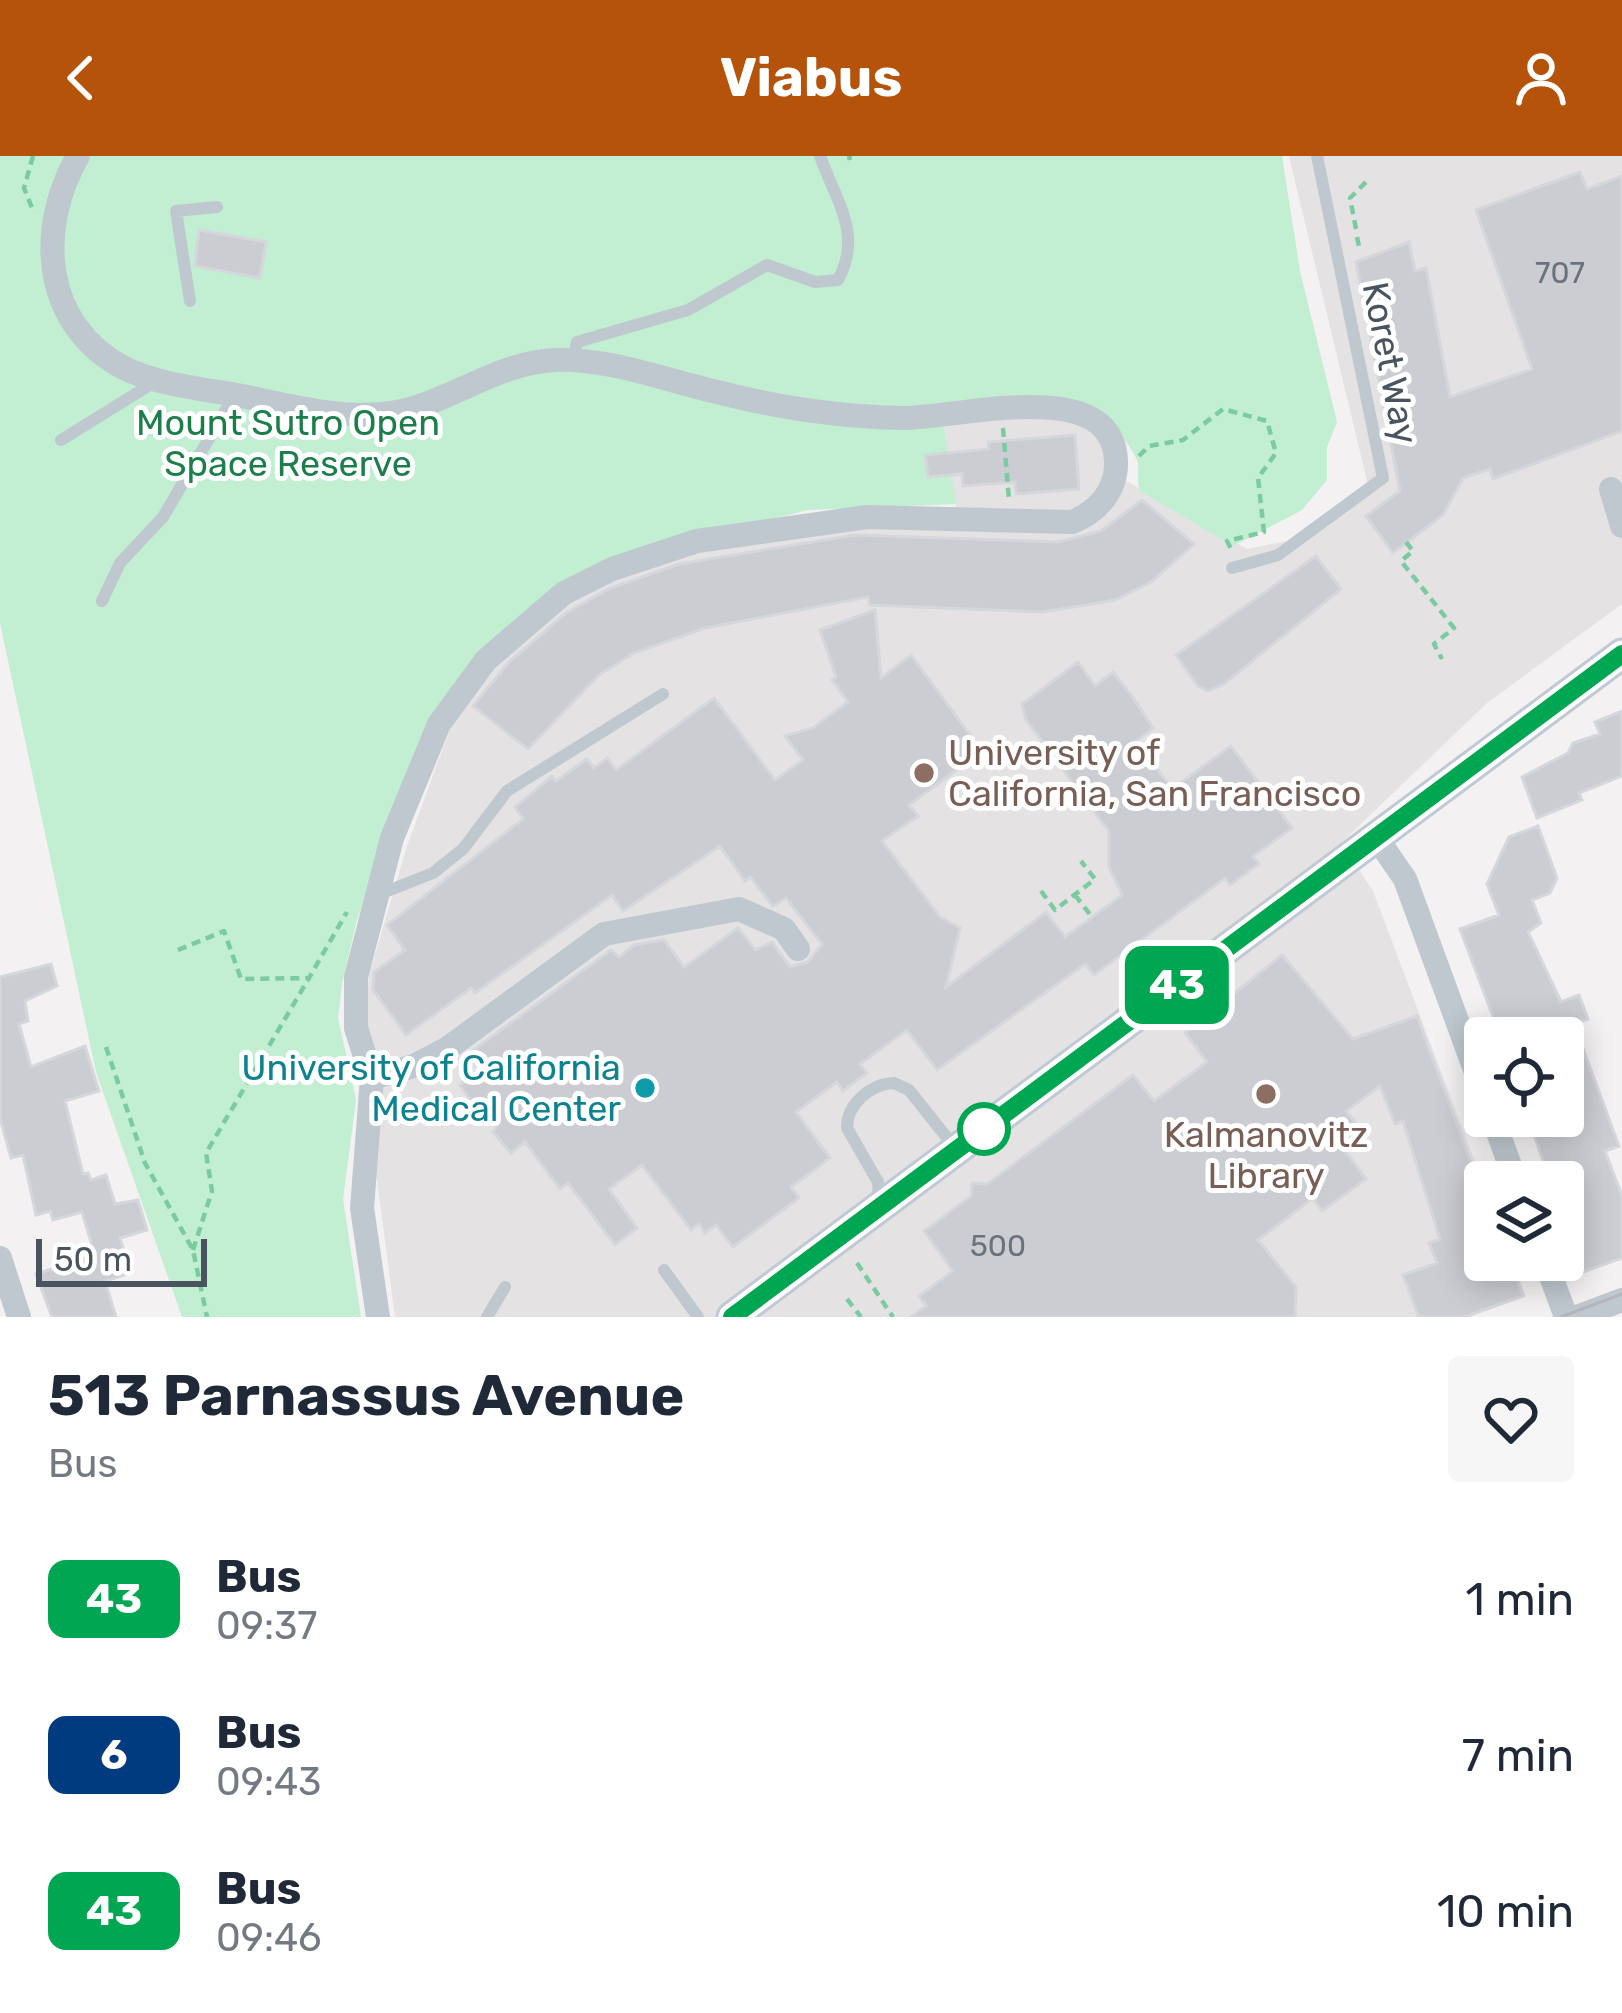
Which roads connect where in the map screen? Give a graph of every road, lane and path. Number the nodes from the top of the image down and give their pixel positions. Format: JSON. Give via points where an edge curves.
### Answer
{"nodes":[{"id":1,"x":33,"y":156,"type":"edge"},
{"id":2,"x":77,"y":156,"type":"edge"},
{"id":3,"x":820,"y":156,"type":"edge"},
{"id":4,"x":1317,"y":156,"type":"edge"},
{"id":5,"x":1366,"y":182,"type":"dead end"},
{"id":6,"x":217,"y":207,"type":"dead end"},
{"id":7,"x":51,"y":227,"type":"junction"},
{"id":8,"x":1360,"y":251,"type":"dead end"},
{"id":9,"x":190,"y":302,"type":"dead end"},
{"id":10,"x":573,"y":360,"type":"junction"},
{"id":11,"x":158,"y":379,"type":"junction"},
{"id":12,"x":234,"y":394,"type":"junction"},
{"id":13,"x":1002,"y":410,"type":"junction"},
{"id":14,"x":61,"y":440,"type":"dead end"},
{"id":15,"x":1115,"y":473,"type":"junction"},
{"id":16,"x":1611,"y":489,"type":"dead end"},
{"id":17,"x":1011,"y":523,"type":"junction"},
{"id":18,"x":1622,"y":526,"type":"edge"},
{"id":19,"x":1240,"y":538,"type":"dead end"},
{"id":20,"x":1406,"y":542,"type":"dead end"},
{"id":21,"x":1232,"y":568,"type":"dead end"},
{"id":22,"x":102,"y":601,"type":"dead end"},
{"id":23,"x":1622,"y":654,"type":"edge"},
{"id":24,"x":1442,"y":659,"type":"dead end"},
{"id":25,"x":663,"y":694,"type":"dead end"},
{"id":26,"x":1376,"y":837,"type":"junction"},
{"id":27,"x":1081,"y":861,"type":"dead end"},
{"id":28,"x":1041,"y":891,"type":"dead end"},
{"id":29,"x":1075,"y":895,"type":"junction"},
{"id":30,"x":371,"y":907,"type":"junction"},
{"id":31,"x":1092,"y":917,"type":"dead end"},
{"id":32,"x":798,"y":949,"type":"dead end"},
{"id":33,"x":178,"y":950,"type":"dead end"},
{"id":34,"x":309,"y":978,"type":"junction"},
{"id":35,"x":1464,"y":1040,"type":"edge"},
{"id":36,"x":106,"y":1047,"type":"dead end"},
{"id":37,"x":372,"y":1078,"type":"junction"},
{"id":38,"x":957,"y":1150,"type":"junction"},
{"id":39,"x":877,"y":1210,"type":"junction"},
{"id":40,"x":193,"y":1250,"type":"junction"},
{"id":41,"x":0,"y":1258,"type":"edge"},
{"id":42,"x":857,"y":1263,"type":"dead end"},
{"id":43,"x":664,"y":1270,"type":"dead end"},
{"id":44,"x":1553,"y":1281,"type":"edge"},
{"id":45,"x":505,"y":1287,"type":"dead end"},
{"id":46,"x":847,"y":1299,"type":"dead end"},
{"id":47,"x":1622,"y":1300,"type":"edge"},
{"id":48,"x":19,"y":1317,"type":"edge"},
{"id":49,"x":207,"y":1317,"type":"edge"},
{"id":50,"x":379,"y":1317,"type":"edge"},
{"id":51,"x":487,"y":1317,"type":"edge"},
{"id":52,"x":698,"y":1317,"type":"edge"},
{"id":53,"x":732,"y":1317,"type":"edge"},
{"id":54,"x":861,"y":1317,"type":"edge"},
{"id":55,"x":893,"y":1317,"type":"edge"},
{"id":56,"x":1566,"y":1317,"type":"edge"},
{"id":57,"x":1577,"y":1317,"type":"edge"}],
"edges":[{"from":1,"to":7,"type":"path","via":[[27,199],[38,224]]},
{"from":2,"to":7,"type":"street"},
{"from":3,"to":10,"type":"lane","via":[[852,238],[838,280],[815,282],[767,265],[688,310],[577,342]]},
{"from":4,"to":21,"type":"lane","name":"Koret Way","via":[[1383,478],[1278,555]]},
{"from":5,"to":8,"type":"path","via":[[1350,198]]},
{"from":6,"to":9,"type":"lane","via":[[176,211]]},
{"from":7,"to":11,"type":"street","via":[[51,266],[71,318],[110,359]]},
{"from":10,"to":12,"type":"street","via":[[514,366],[417,408],[380,415]]},
{"from":10,"to":13,"type":"street","via":[[836,414]]},
{"from":11,"to":12,"type":"street"},
{"from":11,"to":14,"type":"lane"},
{"from":12,"to":22,"type":"lane","via":[[163,517],[120,563]]},
{"from":13,"to":15,"type":"street","via":[[1088,413],[1110,437]]},
{"from":13,"to":17,"type":"path"},
{"from":15,"to":17,"type":"street","via":[[1103,501],[1083,518]]},
{"from":15,"to":19,"type":"path","via":[[1149,446],[1183,440],[1223,409],[1267,422],[1276,453],[1258,478],[1264,532]]},
{"from":16,"to":18,"type":"street"},
{"from":17,"to":30,"type":"street","via":[[867,517],[778,526],[668,548],[564,593],[504,642],[452,703],[398,822]]},
{"from":20,"to":24,"type":"path","via":[[1413,551],[1401,562],[1454,628],[1434,644]]},
{"from":23,"to":26,"type":"street"},
{"from":25,"to":30,"type":"lane","via":[[507,791],[463,849]]},
{"from":26,"to":35,"type":"street","via":[[1405,879]]},
{"from":26,"to":38,"type":"street"},
{"from":27,"to":29,"type":"path","via":[[1095,880]]},
{"from":28,"to":29,"type":"path","via":[[1055,910]]},
{"from":29,"to":31,"type":"path"},
{"from":30,"to":34,"type":"path","via":[[346,911]]},
{"from":30,"to":37,"type":"street","via":[[354,1014]]},
{"from":32,"to":37,"type":"street","via":[[784,929],[739,909],[604,934],[448,1048]]},
{"from":33,"to":34,"type":"path","via":[[224,931],[241,979]]},
{"from":34,"to":40,"type":"path","via":[[206,1153],[212,1191]]},
{"from":36,"to":40,"type":"path","via":[[145,1163]]},
{"from":37,"to":50,"type":"street","via":[[362,1208]]},
{"from":38,"to":39,"type":"street"},
{"from":38,"to":39,"type":"lane","via":[[909,1090],[894,1083],[874,1088],[847,1118],[878,1183]]},
{"from":39,"to":53,"type":"street"},
{"from":40,"to":49,"type":"path"},
{"from":41,"to":48,"type":"street"},
{"from":42,"to":55,"type":"path"},
{"from":43,"to":52,"type":"lane"},
{"from":44,"to":56,"type":"street"},
{"from":45,"to":51,"type":"lane"},
{"from":46,"to":54,"type":"path"},
{"from":47,"to":57,"type":"street"}]}
